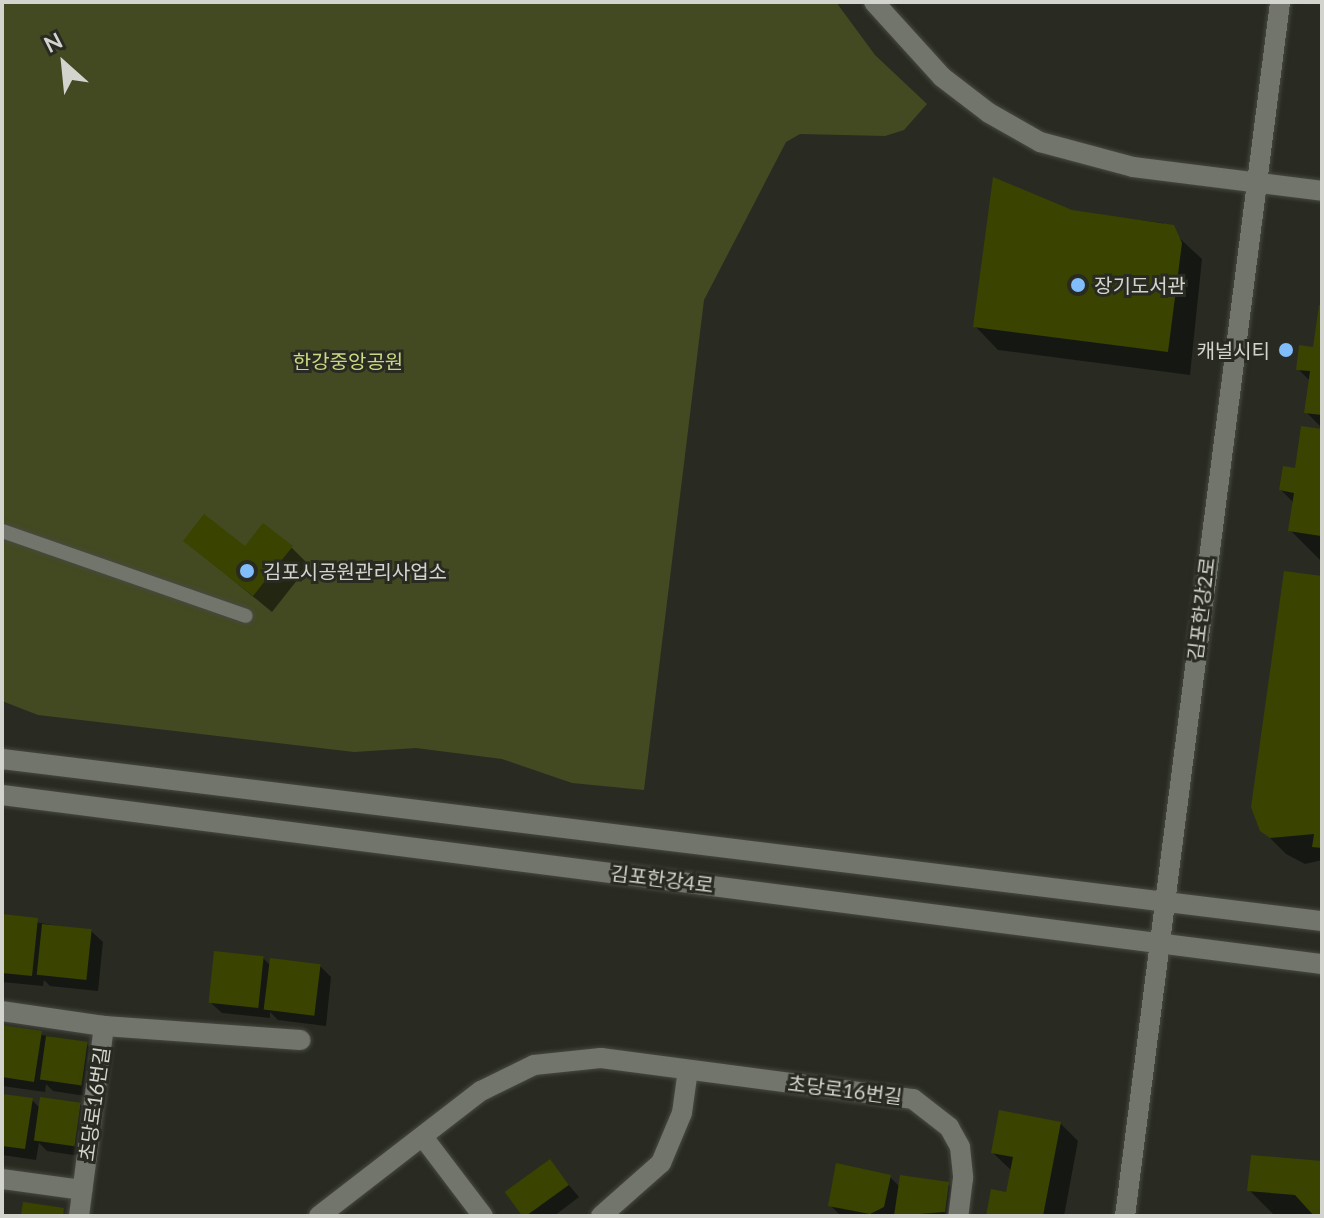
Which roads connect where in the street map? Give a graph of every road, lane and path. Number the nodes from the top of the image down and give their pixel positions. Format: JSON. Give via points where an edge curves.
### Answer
{"nodes":[{"id":1,"x":874,"y":2,"type":"edge"},
{"id":2,"x":1280,"y":2,"type":"edge"},
{"id":3,"x":1255,"y":184,"type":"junction"},
{"id":4,"x":1322,"y":191,"type":"edge"},
{"id":5,"x":2,"y":531,"type":"edge"},
{"id":6,"x":246,"y":616,"type":"dead end"},
{"id":7,"x":2,"y":759,"type":"edge"},
{"id":8,"x":2,"y":795,"type":"edge"},
{"id":9,"x":1165,"y":900,"type":"junction"},
{"id":10,"x":1322,"y":921,"type":"edge"},
{"id":11,"x":1159,"y":944,"type":"junction"},
{"id":12,"x":1322,"y":964,"type":"edge"},
{"id":13,"x":2,"y":1011,"type":"edge"},
{"id":14,"x":104,"y":1026,"type":"junction"},
{"id":15,"x":301,"y":1040,"type":"dead end"},
{"id":16,"x":688,"y":1070,"type":"junction"},
{"id":17,"x":423,"y":1137,"type":"junction"},
{"id":18,"x":2,"y":1179,"type":"edge"},
{"id":19,"x":82,"y":1190,"type":"junction"},
{"id":20,"x":79,"y":1216,"type":"edge"},
{"id":21,"x":319,"y":1216,"type":"edge"},
{"id":22,"x":483,"y":1216,"type":"edge"},
{"id":23,"x":601,"y":1216,"type":"edge"},
{"id":24,"x":958,"y":1216,"type":"edge"},
{"id":25,"x":1125,"y":1216,"type":"edge"}],
"edges":[{"from":1,"to":3,"type":"street","via":[[942,77],[989,113],[1040,142],[1091,159]]},
{"from":2,"to":3,"type":"street","name":"김포한강2로"},
{"from":3,"to":4,"type":"street"},
{"from":3,"to":9,"type":"street","name":"김포한강2로"},
{"from":5,"to":6,"type":"lane"},
{"from":7,"to":9,"type":"street","name":"김포한강4로"},
{"from":8,"to":11,"type":"street","name":"김포한강4로"},
{"from":9,"to":10,"type":"street","name":"김포한강4로"},
{"from":9,"to":11,"type":"street","name":"김포한강2로"},
{"from":11,"to":12,"type":"street","name":"김포한강4로"},
{"from":11,"to":25,"type":"street","name":"김포한강2로"},
{"from":13,"to":14,"type":"street","name":"초당로16번길"},
{"from":14,"to":15,"type":"street"},
{"from":14,"to":19,"type":"street","name":"초당로16번길"},
{"from":16,"to":17,"type":"street","name":"초당로16번길","via":[[601,1058],[534,1065],[481,1091]]},
{"from":16,"to":23,"type":"street","via":[[682,1113],[661,1163]]},
{"from":16,"to":24,"type":"street","name":"초당로16번길","via":[[913,1099],[949,1127],[960,1147]]},
{"from":17,"to":21,"type":"street","name":"초당로16번길"},
{"from":17,"to":22,"type":"street"},
{"from":18,"to":19,"type":"street","name":"초당로16번길"},
{"from":19,"to":20,"type":"street","name":"초당로16번길"}]}
